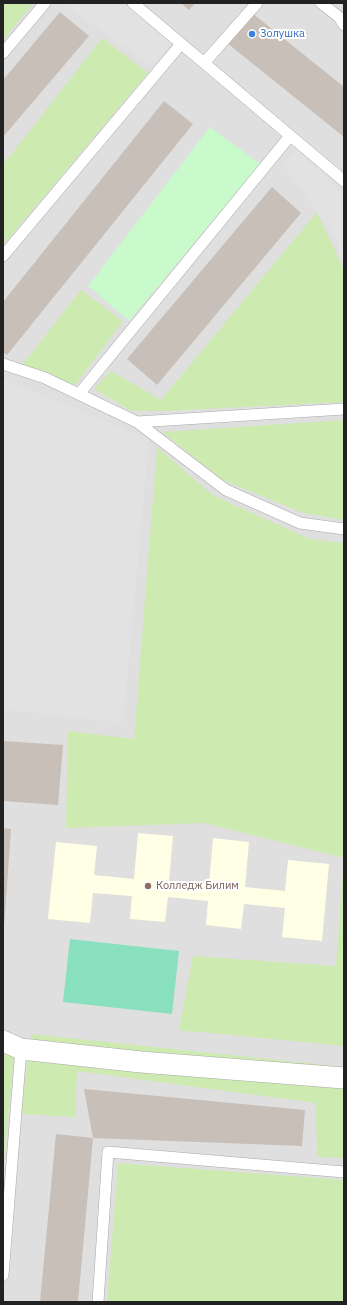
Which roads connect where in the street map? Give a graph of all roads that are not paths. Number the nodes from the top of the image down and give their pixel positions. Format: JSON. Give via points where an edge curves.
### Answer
{"nodes":[{"id":1,"x":45,"y":3,"type":"edge"},
{"id":2,"x":133,"y":3,"type":"edge"},
{"id":3,"x":257,"y":3,"type":"edge"},
{"id":4,"x":321,"y":3,"type":"edge"},
{"id":5,"x":344,"y":25,"type":"edge"},
{"id":6,"x":181,"y":44,"type":"junction"},
{"id":7,"x":3,"y":54,"type":"edge"},
{"id":8,"x":204,"y":63,"type":"junction"},
{"id":9,"x":290,"y":136,"type":"junction"},
{"id":10,"x":344,"y":182,"type":"edge"},
{"id":11,"x":3,"y":256,"type":"edge"},
{"id":12,"x":3,"y":364,"type":"edge"},
{"id":13,"x":79,"y":394,"type":"junction"},
{"id":14,"x":344,"y":409,"type":"edge"},
{"id":15,"x":137,"y":422,"type":"junction"},
{"id":16,"x":344,"y":529,"type":"edge"},
{"id":17,"x":12,"y":1046,"type":"edge"},
{"id":18,"x":344,"y":1078,"type":"edge"},
{"id":19,"x":344,"y":1172,"type":"edge"},
{"id":20,"x":3,"y":1275,"type":"edge"},
{"id":21,"x":98,"y":1302,"type":"edge"}],
"edges":[{"from":1,"to":7,"type":"lane"},
{"from":2,"to":6,"type":"lane"},
{"from":3,"to":8,"type":"lane"},
{"from":4,"to":5,"type":"lane","via":[[339,17]]},
{"from":6,"to":8,"type":"lane"},
{"from":6,"to":11,"type":"lane"},
{"from":8,"to":9,"type":"lane"},
{"from":9,"to":10,"type":"lane"},
{"from":9,"to":13,"type":"lane"},
{"from":12,"to":13,"type":"lane","via":[[45,378]]},
{"from":13,"to":15,"type":"lane"},
{"from":14,"to":15,"type":"lane"},
{"from":15,"to":16,"type":"lane","via":[[226,490],[300,523]]},
{"from":17,"to":18,"type":"street","via":[[141,1062]]},
{"from":17,"to":20,"type":"lane"},
{"from":19,"to":21,"type":"lane","via":[[108,1152]]}]}
